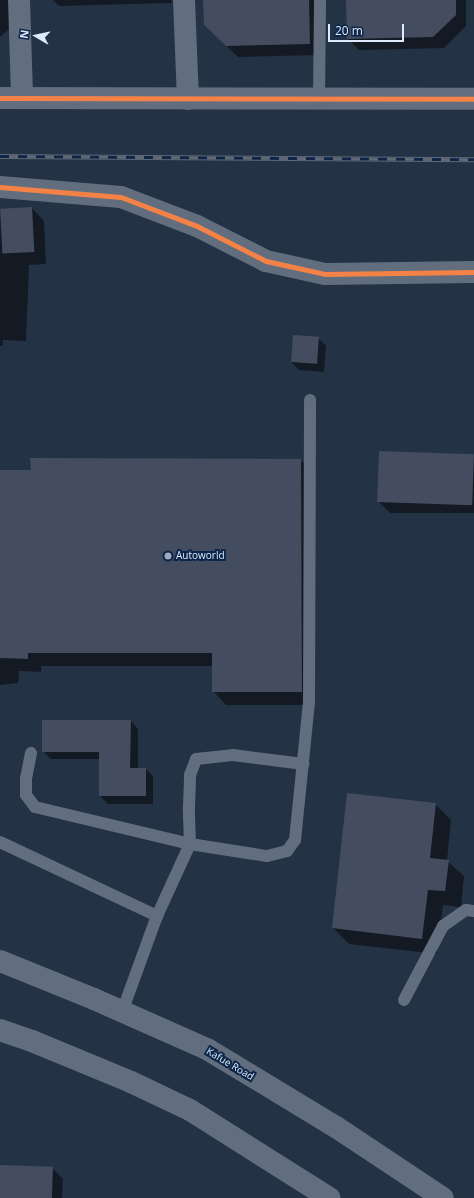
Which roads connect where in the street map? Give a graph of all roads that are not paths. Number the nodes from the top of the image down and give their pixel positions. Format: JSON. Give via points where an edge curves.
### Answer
{"nodes":[{"id":1,"x":19,"y":0,"type":"edge"},
{"id":2,"x":184,"y":0,"type":"edge"},
{"id":3,"x":320,"y":0,"type":"edge"},
{"id":4,"x":0,"y":98,"type":"edge"},
{"id":5,"x":22,"y":98,"type":"junction"},
{"id":6,"x":188,"y":99,"type":"junction"},
{"id":7,"x":319,"y":99,"type":"junction"},
{"id":8,"x":474,"y":99,"type":"edge"},
{"id":9,"x":0,"y":188,"type":"edge"},
{"id":10,"x":474,"y":272,"type":"edge"},
{"id":11,"x":310,"y":400,"type":"dead end"},
{"id":12,"x":31,"y":753,"type":"dead end"},
{"id":13,"x":303,"y":764,"type":"junction"},
{"id":14,"x":0,"y":842,"type":"edge"},
{"id":15,"x":190,"y":844,"type":"junction"},
{"id":16,"x":474,"y":911,"type":"edge"},
{"id":17,"x":157,"y":916,"type":"junction"},
{"id":18,"x":0,"y":961,"type":"edge"},
{"id":19,"x":404,"y":1000,"type":"dead end"},
{"id":20,"x":122,"y":1012,"type":"junction"},
{"id":21,"x":0,"y":1030,"type":"edge"},
{"id":22,"x":297,"y":1178,"type":"junction"},
{"id":23,"x":307,"y":1198,"type":"edge"},
{"id":24,"x":328,"y":1198,"type":"edge"},
{"id":25,"x":443,"y":1198,"type":"edge"}],
"edges":[{"from":1,"to":5,"type":"street"},
{"from":2,"to":6,"type":"street"},
{"from":3,"to":7,"type":"lane"},
{"from":4,"to":5,"type":"street"},
{"from":5,"to":6,"type":"street"},
{"from":6,"to":7,"type":"street"},
{"from":7,"to":8,"type":"street"},
{"from":9,"to":10,"type":"street","via":[[121,197],[197,226],[266,261],[325,274]]},
{"from":11,"to":13,"type":"lane","via":[[309,702]]},
{"from":12,"to":15,"type":"lane","via":[[26,778],[26,795],[35,807]]},
{"from":13,"to":15,"type":"lane","via":[[295,840],[287,851],[266,856]]},
{"from":13,"to":15,"type":"lane","via":[[233,755],[196,759],[190,775]]},
{"from":14,"to":17,"type":"lane"},
{"from":15,"to":17,"type":"lane"},
{"from":16,"to":19,"type":"lane","via":[[466,910],[443,926]]},
{"from":17,"to":20,"type":"lane"},
{"from":18,"to":20,"type":"street","name":"Kafue Road"},
{"from":20,"to":25,"type":"street","name":"Kafue Road","via":[[207,1050],[336,1127]]},
{"from":21,"to":22,"type":"street","via":[[131,1082],[190,1110]]},
{"from":22,"to":23,"type":"lane"},
{"from":22,"to":24,"type":"street"}]}
